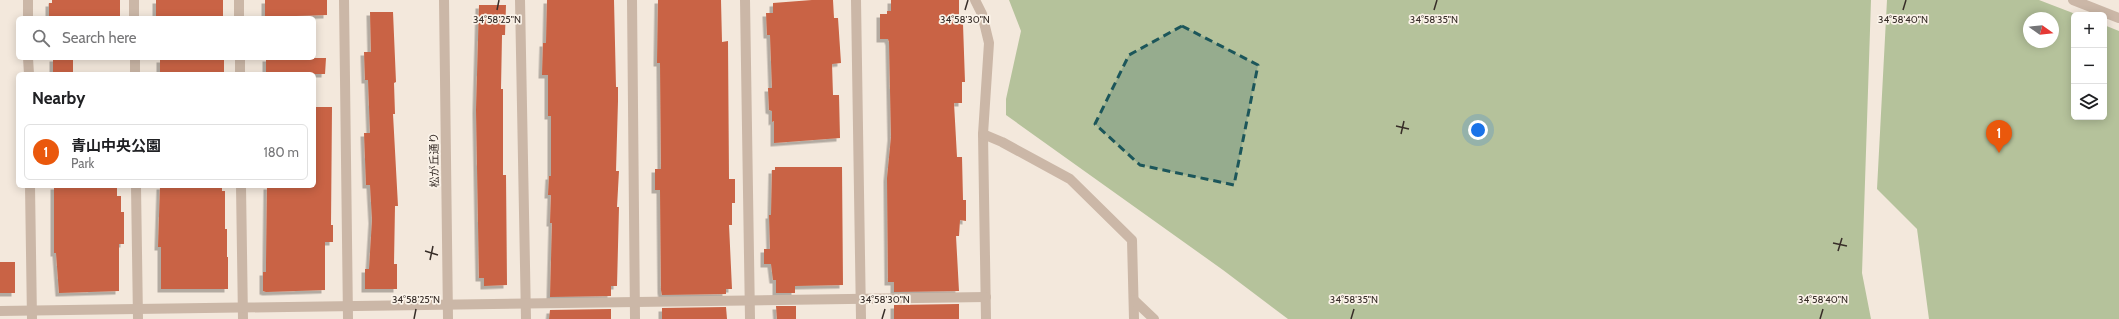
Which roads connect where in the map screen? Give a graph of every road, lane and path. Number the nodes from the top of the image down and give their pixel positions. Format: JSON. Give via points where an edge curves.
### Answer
{"nodes":[{"id":1,"x":28,"y":0,"type":"edge"},
{"id":2,"x":134,"y":0,"type":"edge"},
{"id":3,"x":239,"y":0,"type":"edge"},
{"id":4,"x":344,"y":0,"type":"edge"},
{"id":5,"x":444,"y":0,"type":"edge"},
{"id":6,"x":520,"y":0,"type":"edge"},
{"id":7,"x":632,"y":0,"type":"edge"},
{"id":8,"x":745,"y":0,"type":"edge"},
{"id":9,"x":856,"y":0,"type":"edge"},
{"id":10,"x":975,"y":0,"type":"edge"},
{"id":11,"x":2073,"y":0,"type":"edge"},
{"id":12,"x":2098,"y":5,"type":"edge"},
{"id":13,"x":28,"y":16,"type":"edge"},
{"id":14,"x":134,"y":16,"type":"edge"},
{"id":15,"x":239,"y":16,"type":"edge"},
{"id":16,"x":2119,"y":18,"type":"edge"},
{"id":17,"x":28,"y":60,"type":"edge"},
{"id":18,"x":135,"y":60,"type":"edge"},
{"id":19,"x":240,"y":60,"type":"edge"},
{"id":20,"x":29,"y":72,"type":"edge"},
{"id":21,"x":135,"y":72,"type":"edge"},
{"id":22,"x":240,"y":72,"type":"edge"},
{"id":23,"x":983,"y":134,"type":"junction"},
{"id":24,"x":30,"y":188,"type":"edge"},
{"id":25,"x":136,"y":188,"type":"edge"},
{"id":26,"x":241,"y":188,"type":"edge"},
{"id":27,"x":986,"y":297,"type":"junction"},
{"id":28,"x":861,"y":299,"type":"junction"},
{"id":29,"x":749,"y":300,"type":"junction"},
{"id":30,"x":1134,"y":300,"type":"junction"},
{"id":31,"x":635,"y":302,"type":"junction"},
{"id":32,"x":448,"y":304,"type":"junction"},
{"id":33,"x":526,"y":304,"type":"junction"},
{"id":34,"x":348,"y":306,"type":"junction"},
{"id":35,"x":243,"y":307,"type":"junction"},
{"id":36,"x":0,"y":311,"type":"edge"},
{"id":37,"x":138,"y":314,"type":"edge"},
{"id":38,"x":32,"y":315,"type":"edge"},
{"id":39,"x":243,"y":319,"type":"edge"},
{"id":40,"x":348,"y":319,"type":"edge"},
{"id":41,"x":448,"y":319,"type":"edge"},
{"id":42,"x":526,"y":319,"type":"edge"},
{"id":43,"x":635,"y":319,"type":"edge"},
{"id":44,"x":750,"y":319,"type":"edge"},
{"id":45,"x":861,"y":319,"type":"edge"},
{"id":46,"x":986,"y":319,"type":"edge"},
{"id":47,"x":1134,"y":319,"type":"edge"},
{"id":48,"x":1154,"y":319,"type":"edge"}],
"edges":[{"from":1,"to":13,"type":"street"},
{"from":2,"to":14,"type":"street"},
{"from":3,"to":15,"type":"street"},
{"from":4,"to":34,"type":"street"},
{"from":5,"to":32,"type":"street","name":"松が丘通り"},
{"from":6,"to":33,"type":"street"},
{"from":7,"to":31,"type":"street"},
{"from":8,"to":29,"type":"street"},
{"from":9,"to":28,"type":"street"},
{"from":10,"to":23,"type":"street","via":[[982,14],[989,43]]},
{"from":11,"to":12,"type":"street"},
{"from":12,"to":16,"type":"street"},
{"from":17,"to":20,"type":"street"},
{"from":18,"to":21,"type":"street"},
{"from":19,"to":22,"type":"street"},
{"from":23,"to":27,"type":"street"},
{"from":23,"to":30,"type":"street","via":[[1070,179],[1132,240]]},
{"from":24,"to":38,"type":"street"},
{"from":25,"to":37,"type":"street"},
{"from":26,"to":35,"type":"street"},
{"from":27,"to":28,"type":"street"},
{"from":27,"to":46,"type":"street"},
{"from":28,"to":29,"type":"street"},
{"from":28,"to":45,"type":"street"},
{"from":29,"to":31,"type":"street"},
{"from":29,"to":44,"type":"street"},
{"from":30,"to":47,"type":"street"},
{"from":30,"to":48,"type":"street"},
{"from":31,"to":33,"type":"street"},
{"from":31,"to":43,"type":"street"},
{"from":32,"to":33,"type":"street"},
{"from":32,"to":34,"type":"street"},
{"from":32,"to":41,"type":"street","name":"松が丘通り"},
{"from":33,"to":42,"type":"street"},
{"from":34,"to":35,"type":"street"},
{"from":34,"to":40,"type":"street"},
{"from":35,"to":37,"type":"street"},
{"from":35,"to":39,"type":"street"},
{"from":36,"to":38,"type":"street"},
{"from":37,"to":38,"type":"street"}]}
